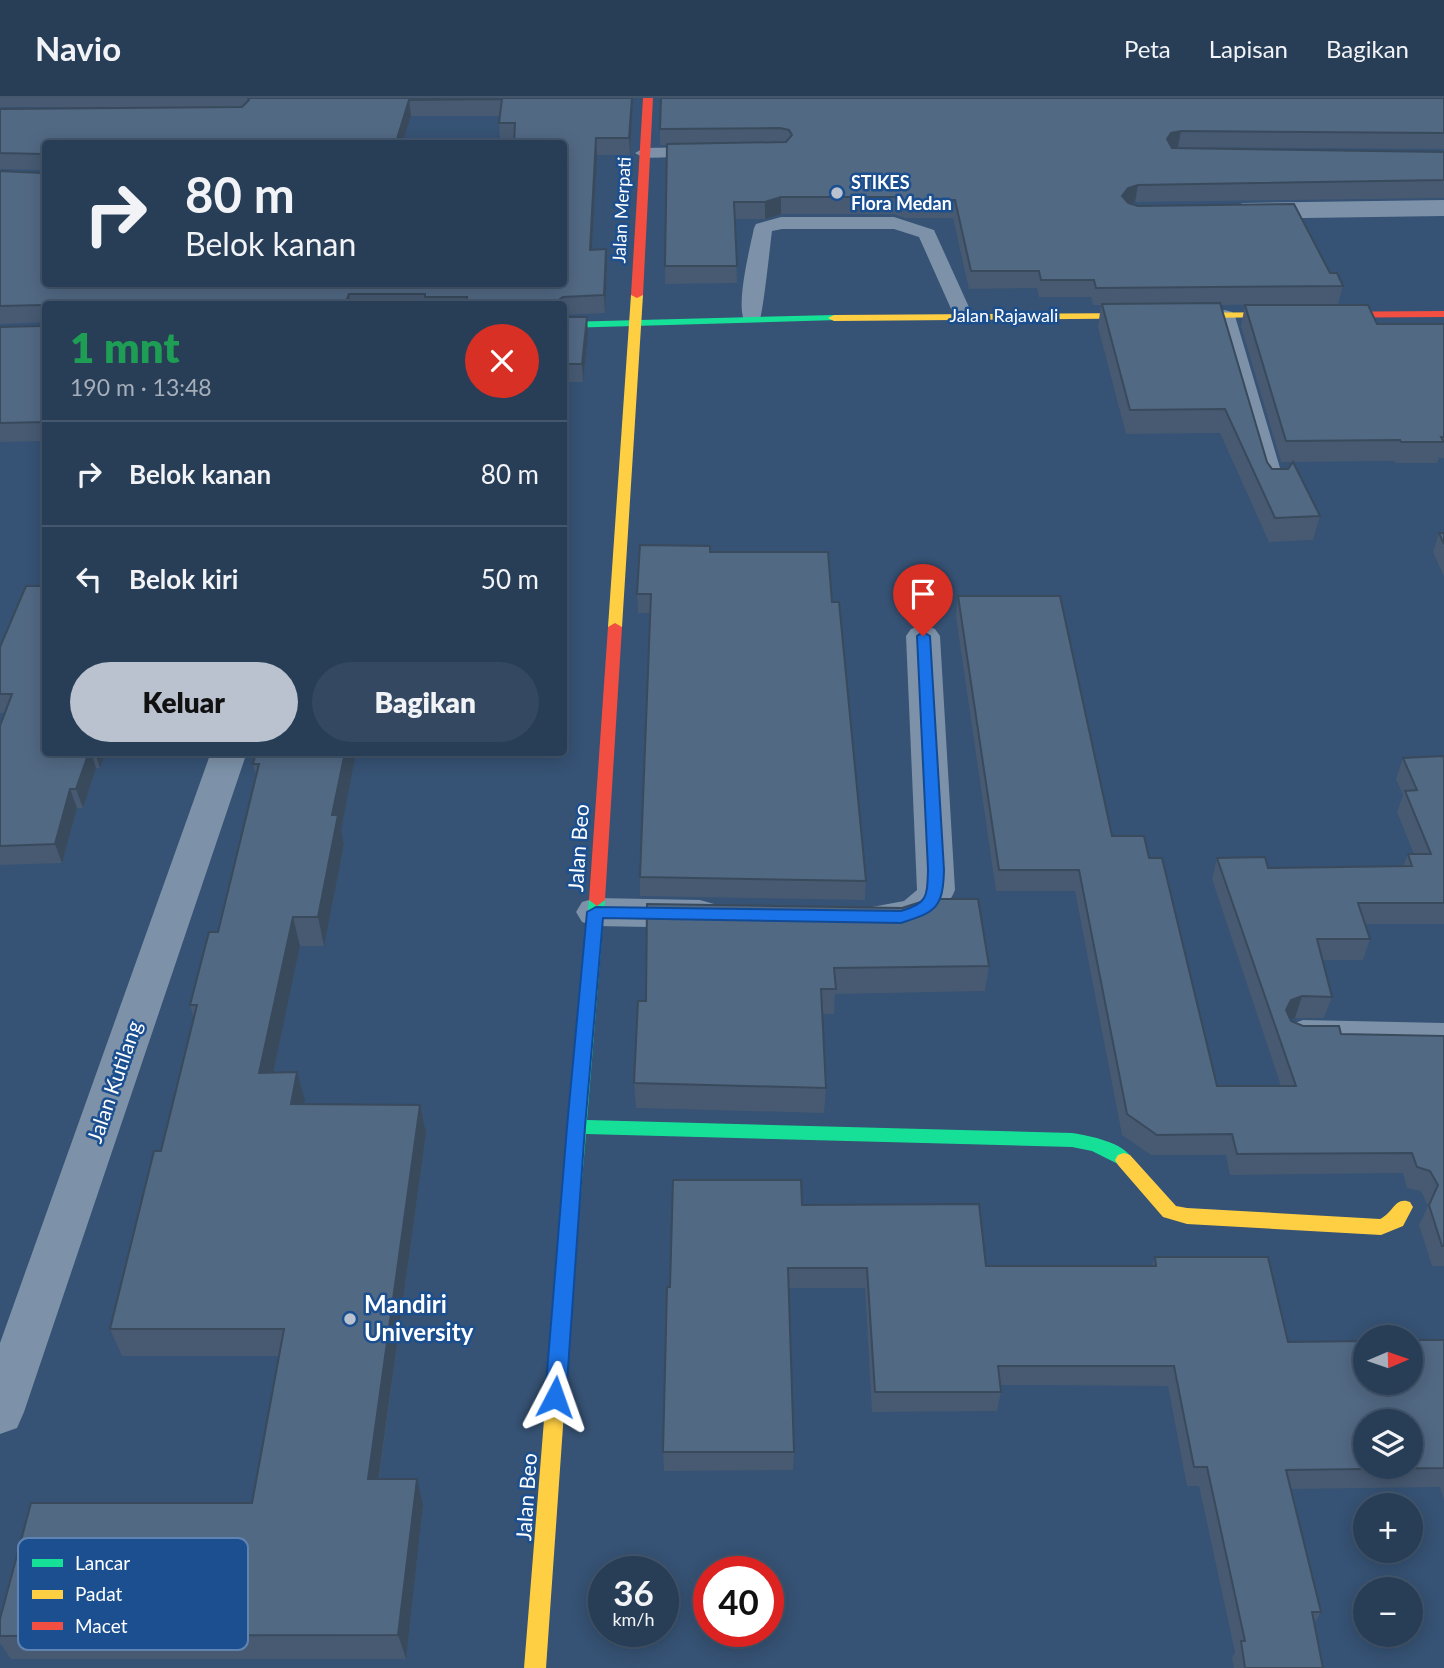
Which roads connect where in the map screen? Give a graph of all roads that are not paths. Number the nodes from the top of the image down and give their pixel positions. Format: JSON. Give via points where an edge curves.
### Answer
{"nodes":[{"id":1,"x":648,"y":98,"type":"edge"},
{"id":2,"x":726,"y":152,"type":"edge"},
{"id":3,"x":644,"y":153,"type":"junction"},
{"id":4,"x":1444,"y":208,"type":"edge"},
{"id":5,"x":1216,"y":212,"type":"edge"},
{"id":6,"x":1444,"y":314,"type":"edge"},
{"id":7,"x":963,"y":316,"type":"junction"},
{"id":8,"x":1225,"y":316,"type":"junction"},
{"id":9,"x":752,"y":318,"type":"junction"},
{"id":10,"x":636,"y":323,"type":"junction"},
{"id":11,"x":567,"y":325,"type":"edge"},
{"id":12,"x":1275,"y":485,"type":"edge"},
{"id":13,"x":923,"y":636,"type":"dead end"},
{"id":14,"x":228,"y":756,"type":"edge"},
{"id":15,"x":596,"y":912,"type":"junction"},
{"id":16,"x":733,"y":915,"type":"edge"},
{"id":17,"x":859,"y":916,"type":"edge"},
{"id":18,"x":1296,"y":1032,"type":"edge"},
{"id":19,"x":1444,"y":1035,"type":"edge"},
{"id":20,"x":576,"y":1127,"type":"junction"},
{"id":21,"x":1404,"y":1207,"type":"dead end"},
{"id":22,"x":0,"y":1412,"type":"edge"},
{"id":23,"x":535,"y":1668,"type":"edge"}],
"edges":[{"from":1,"to":3,"type":"street","name":"Jalan Merpati"},
{"from":2,"to":3,"type":"lane"},
{"from":3,"to":10,"type":"street","name":"Jalan Merpati"},
{"from":4,"to":5,"type":"street"},
{"from":6,"to":8,"type":"street","name":"Jalan Rajawali"},
{"from":7,"to":8,"type":"street","name":"Jalan Rajawali"},
{"from":7,"to":9,"type":"street","name":"Jalan Rajawali"},
{"from":7,"to":9,"type":"lane","via":[[927,234],[894,223],[781,223],[763,228]]},
{"from":8,"to":12,"type":"lane"},
{"from":9,"to":10,"type":"street","name":"Jalan Rajawali"},
{"from":10,"to":11,"type":"street","name":"Jalan Rajawali"},
{"from":10,"to":15,"type":"street","name":"Jalan Beo"},
{"from":13,"to":17,"type":"street","via":[[936,890],[931,903],[914,914]]},
{"from":14,"to":22,"type":"street","name":"Jalan Kutilang"},
{"from":15,"to":16,"type":"street"},
{"from":15,"to":20,"type":"street","name":"Jalan Beo"},
{"from":18,"to":19,"type":"lane"},
{"from":20,"to":21,"type":"street","via":[[1072,1140],[1116,1154],[1170,1212],[1187,1216],[1381,1227],[1396,1220]]},
{"from":20,"to":23,"type":"street","name":"Jalan Beo"}]}
